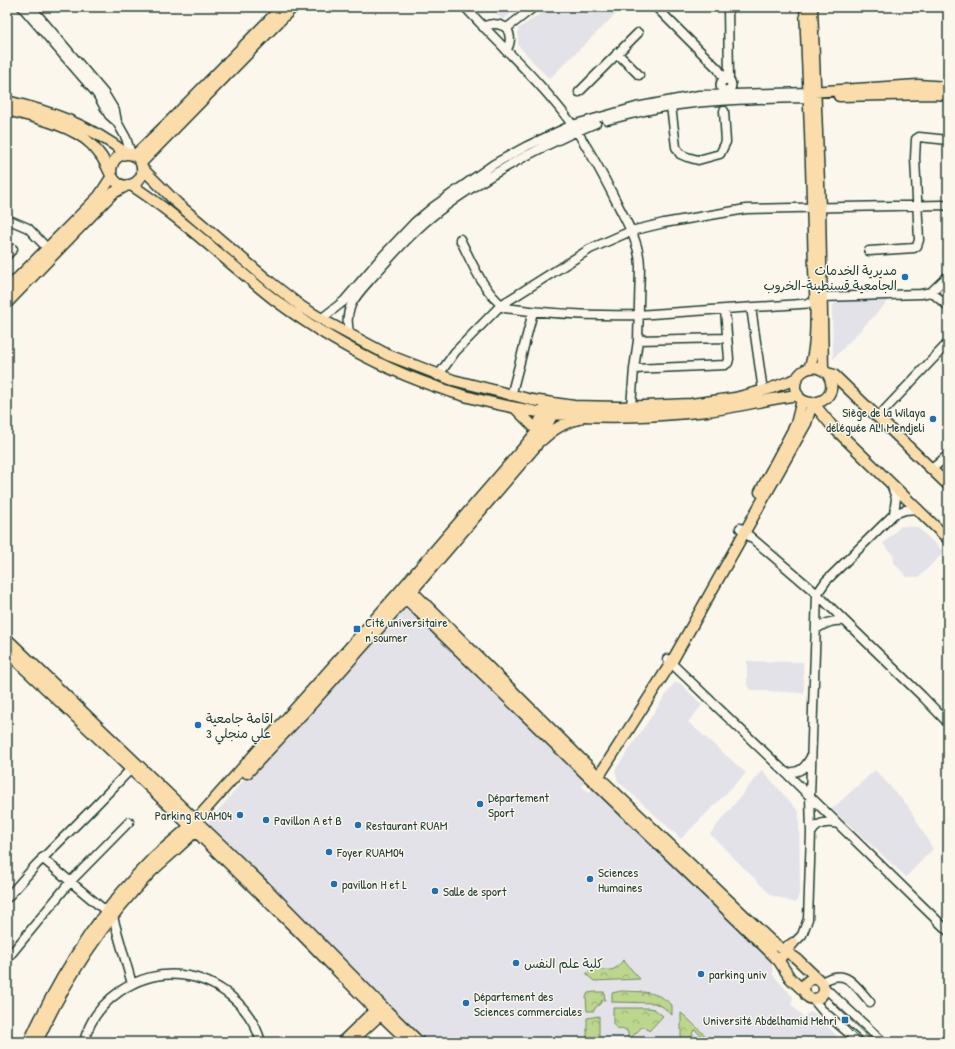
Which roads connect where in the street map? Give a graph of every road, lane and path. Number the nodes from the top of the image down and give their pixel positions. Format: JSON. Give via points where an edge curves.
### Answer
{"nodes":[{"id":1,"x":465,"y":7,"type":"edge"},
{"id":2,"x":534,"y":7,"type":"edge"},
{"id":3,"x":656,"y":7,"type":"edge"},
{"id":4,"x":728,"y":7,"type":"edge"},
{"id":5,"x":805,"y":7,"type":"edge"},
{"id":6,"x":812,"y":7,"type":"edge"},
{"id":7,"x":26,"y":8,"type":"edge"},
{"id":8,"x":288,"y":8,"type":"edge"},
{"id":9,"x":483,"y":27,"type":"junction"},
{"id":10,"x":507,"y":28,"type":"junction"},
{"id":11,"x":638,"y":33,"type":"dead end"},
{"id":12,"x":506,"y":51,"type":"junction"},
{"id":13,"x":617,"y":53,"type":"junction"},
{"id":14,"x":639,"y":75,"type":"dead end"},
{"id":15,"x":727,"y":80,"type":"junction"},
{"id":16,"x":948,"y":87,"type":"edge"},
{"id":17,"x":579,"y":92,"type":"dead end"},
{"id":18,"x":726,"y":95,"type":"junction"},
{"id":19,"x":812,"y":95,"type":"junction"},
{"id":20,"x":948,"y":95,"type":"edge"},
{"id":21,"x":7,"y":101,"type":"edge"},
{"id":22,"x":671,"y":106,"type":"junction"},
{"id":23,"x":7,"y":110,"type":"edge"},
{"id":24,"x":724,"y":111,"type":"dead end"},
{"id":25,"x":574,"y":128,"type":"junction"},
{"id":26,"x":948,"y":140,"type":"edge"},
{"id":27,"x":135,"y":159,"type":"junction"},
{"id":28,"x":112,"y":175,"type":"junction"},
{"id":29,"x":128,"y":185,"type":"junction"},
{"id":30,"x":916,"y":206,"type":"junction"},
{"id":31,"x":948,"y":206,"type":"edge"},
{"id":32,"x":816,"y":208,"type":"junction"},
{"id":33,"x":7,"y":219,"type":"edge"},
{"id":34,"x":631,"y":231,"type":"junction"},
{"id":35,"x":460,"y":239,"type":"dead end"},
{"id":36,"x":47,"y":248,"type":"junction"},
{"id":37,"x":394,"y":249,"type":"junction"},
{"id":38,"x":869,"y":251,"type":"dead end"},
{"id":39,"x":948,"y":276,"type":"edge"},
{"id":40,"x":7,"y":289,"type":"edge"},
{"id":41,"x":931,"y":292,"type":"junction"},
{"id":42,"x":818,"y":300,"type":"junction"},
{"id":43,"x":7,"y":303,"type":"edge"},
{"id":44,"x":501,"y":305,"type":"junction"},
{"id":45,"x":948,"y":306,"type":"edge"},
{"id":46,"x":751,"y":307,"type":"junction"},
{"id":47,"x":725,"y":310,"type":"junction"},
{"id":48,"x":534,"y":312,"type":"junction"},
{"id":49,"x":638,"y":315,"type":"junction"},
{"id":50,"x":321,"y":319,"type":"junction"},
{"id":51,"x":350,"y":335,"type":"junction"},
{"id":52,"x":727,"y":338,"type":"junction"},
{"id":53,"x":638,"y":340,"type":"junction"},
{"id":54,"x":948,"y":343,"type":"edge"},
{"id":55,"x":809,"y":368,"type":"junction"},
{"id":56,"x":634,"y":369,"type":"junction"},
{"id":57,"x":825,"y":372,"type":"junction"},
{"id":58,"x":438,"y":376,"type":"junction"},
{"id":59,"x":796,"y":379,"type":"junction"},
{"id":60,"x":763,"y":391,"type":"junction"},
{"id":61,"x":511,"y":396,"type":"junction"},
{"id":62,"x":807,"y":400,"type":"junction"},
{"id":63,"x":547,"y":402,"type":"junction"},
{"id":64,"x":558,"y":404,"type":"junction"},
{"id":65,"x":631,"y":406,"type":"junction"},
{"id":66,"x":515,"y":408,"type":"junction"},
{"id":67,"x":548,"y":413,"type":"junction"},
{"id":68,"x":589,"y":416,"type":"junction"},
{"id":69,"x":878,"y":417,"type":"junction"},
{"id":70,"x":537,"y":433,"type":"junction"},
{"id":71,"x":536,"y":446,"type":"junction"},
{"id":72,"x":948,"y":455,"type":"edge"},
{"id":73,"x":932,"y":469,"type":"junction"},
{"id":74,"x":890,"y":482,"type":"junction"},
{"id":75,"x":948,"y":485,"type":"edge"},
{"id":76,"x":918,"y":509,"type":"junction"},
{"id":77,"x":894,"y":514,"type":"junction"},
{"id":78,"x":470,"y":517,"type":"junction"},
{"id":79,"x":743,"y":530,"type":"junction"},
{"id":80,"x":948,"y":539,"type":"edge"},
{"id":81,"x":406,"y":592,"type":"junction"},
{"id":82,"x":816,"y":594,"type":"junction"},
{"id":83,"x":844,"y":621,"type":"junction"},
{"id":84,"x":816,"y":629,"type":"junction"},
{"id":85,"x":7,"y":639,"type":"edge"},
{"id":86,"x":7,"y":652,"type":"edge"},
{"id":87,"x":669,"y":661,"type":"junction"},
{"id":88,"x":948,"y":722,"type":"edge"},
{"id":89,"x":812,"y":756,"type":"junction"},
{"id":90,"x":134,"y":766,"type":"junction"},
{"id":91,"x":786,"y":773,"type":"junction"},
{"id":92,"x":595,"y":776,"type":"junction"},
{"id":93,"x":810,"y":796,"type":"junction"},
{"id":94,"x":129,"y":822,"type":"dead end"},
{"id":95,"x":838,"y":824,"type":"junction"},
{"id":96,"x":196,"y":826,"type":"junction"},
{"id":97,"x":811,"y":833,"type":"junction"},
{"id":98,"x":42,"y":858,"type":"junction"},
{"id":99,"x":70,"y":882,"type":"junction"},
{"id":100,"x":7,"y":898,"type":"edge"},
{"id":101,"x":109,"y":914,"type":"junction"},
{"id":102,"x":948,"y":931,"type":"edge"},
{"id":103,"x":794,"y":943,"type":"joint"},
{"id":104,"x":785,"y":951,"type":"junction"},
{"id":105,"x":8,"y":955,"type":"edge"},
{"id":106,"x":779,"y":961,"type":"junction"},
{"id":107,"x":821,"y":983,"type":"junction"},
{"id":108,"x":132,"y":984,"type":"junction"},
{"id":109,"x":808,"y":995,"type":"junction"},
{"id":110,"x":870,"y":1002,"type":"dead end"},
{"id":111,"x":379,"y":1011,"type":"junction"},
{"id":112,"x":29,"y":1042,"type":"edge"},
{"id":113,"x":37,"y":1042,"type":"edge"},
{"id":114,"x":84,"y":1042,"type":"edge"},
{"id":115,"x":261,"y":1042,"type":"edge"},
{"id":116,"x":342,"y":1042,"type":"edge"},
{"id":117,"x":351,"y":1042,"type":"edge"},
{"id":118,"x":409,"y":1042,"type":"edge"},
{"id":119,"x":419,"y":1042,"type":"edge"},
{"id":120,"x":859,"y":1042,"type":"edge"},
{"id":121,"x":883,"y":1042,"type":"edge"}],
"edges":[{"from":1,"to":9,"type":"street"},
{"from":2,"to":10,"type":"street"},
{"from":3,"to":15,"type":"street"},
{"from":4,"to":15,"type":"street"},
{"from":5,"to":19,"type":"main road"},
{"from":6,"to":19,"type":"main road"},
{"from":7,"to":27,"type":"street","via":[[104,93],[115,111],[117,122]]},
{"from":8,"to":27,"type":"main road"},
{"from":9,"to":10,"type":"street","via":[[496,24]]},
{"from":9,"to":12,"type":"street"},
{"from":10,"to":12,"type":"street","via":[[511,39]]},
{"from":11,"to":13,"type":"street"},
{"from":12,"to":25,"type":"street","via":[[554,102]]},
{"from":13,"to":14,"type":"street"},
{"from":13,"to":17,"type":"street"},
{"from":15,"to":18,"type":"street","via":[[722,81],[721,85]]},
{"from":16,"to":19,"type":"main road","via":[[918,85]]},
{"from":18,"to":19,"type":"street"},
{"from":18,"to":22,"type":"street"},
{"from":18,"to":25,"type":"street","via":[[672,99],[636,107]]},
{"from":19,"to":20,"type":"main road"},
{"from":19,"to":32,"type":"main road"},
{"from":21,"to":27,"type":"main road","via":[[61,116],[90,129]]},
{"from":22,"to":24,"type":"street","via":[[677,150],[683,156],[698,160],[720,154],[726,142]]},
{"from":22,"to":25,"type":"street"},
{"from":23,"to":28,"type":"main road","via":[[32,116],[76,133],[90,143]]},
{"from":25,"to":34,"type":"street","via":[[609,187]]},
{"from":25,"to":37,"type":"street","via":[[507,156],[464,184],[415,222]]},
{"from":26,"to":30,"type":"street","via":[[919,137],[916,139]]},
{"from":27,"to":28,"type":"main road","via":[[122,155],[113,161]]},
{"from":27,"to":29,"type":"main road","via":[[140,179]]},
{"from":27,"to":50,"type":"main road","via":[[178,204],[302,307]]},
{"from":28,"to":29,"type":"main road","via":[[117,182]]},
{"from":28,"to":36,"type":"main road","via":[[98,196]]},
{"from":29,"to":43,"type":"main road","via":[[113,193]]},
{"from":29,"to":66,"type":"main road","via":[[161,205],[274,300],[330,338],[431,385],[479,401]]},
{"from":30,"to":31,"type":"street"},
{"from":30,"to":32,"type":"street"},
{"from":30,"to":38,"type":"street","via":[[919,240],[917,246]]},
{"from":32,"to":34,"type":"street","via":[[746,209],[664,222]]},
{"from":32,"to":42,"type":"main road"},
{"from":33,"to":36,"type":"street","via":[[28,228]]},
{"from":34,"to":44,"type":"street","via":[[590,249]]},
{"from":34,"to":49,"type":"street","via":[[640,258]]},
{"from":35,"to":44,"type":"street","via":[[490,294]]},
{"from":36,"to":40,"type":"main road"},
{"from":37,"to":50,"type":"street","via":[[344,300]]},
{"from":37,"to":51,"type":"street","via":[[351,303],[347,319]]},
{"from":39,"to":41,"type":"street"},
{"from":41,"to":42,"type":"street"},
{"from":41,"to":45,"type":"street"},
{"from":42,"to":46,"type":"street"},
{"from":42,"to":55,"type":"main road","via":[[815,345]]},
{"from":42,"to":57,"type":"main road"},
{"from":44,"to":48,"type":"street","via":[[505,308]]},
{"from":44,"to":58,"type":"street","via":[[455,352]]},
{"from":46,"to":47,"type":"street"},
{"from":46,"to":60,"type":"street"},
{"from":47,"to":49,"type":"street"},
{"from":47,"to":52,"type":"street"},
{"from":48,"to":49,"type":"street"},
{"from":48,"to":61,"type":"street"},
{"from":49,"to":53,"type":"street"},
{"from":50,"to":51,"type":"main road"},
{"from":51,"to":58,"type":"main road","via":[[388,355]]},
{"from":52,"to":53,"type":"street"},
{"from":52,"to":56,"type":"street","via":[[729,359],[724,365]]},
{"from":53,"to":56,"type":"street"},
{"from":54,"to":69,"type":"street"},
{"from":55,"to":57,"type":"main road","via":[[816,367]]},
{"from":55,"to":59,"type":"main road","via":[[803,370]]},
{"from":56,"to":65,"type":"street"},
{"from":57,"to":62,"type":"main road","via":[[831,384],[829,395],[825,400]]},
{"from":57,"to":69,"type":"main road","via":[[840,380]]},
{"from":58,"to":61,"type":"main road"},
{"from":59,"to":60,"type":"main road"},
{"from":59,"to":62,"type":"main road","via":[[796,390]]},
{"from":60,"to":65,"type":"main road","via":[[692,404]]},
{"from":61,"to":63,"type":"main road"},
{"from":62,"to":68,"type":"main road","via":[[770,399],[705,411]]},
{"from":62,"to":74,"type":"main road"},
{"from":62,"to":79,"type":"main road"},
{"from":63,"to":64,"type":"main road"},
{"from":63,"to":67,"type":"main road"},
{"from":64,"to":65,"type":"main road"},
{"from":64,"to":67,"type":"main road"},
{"from":66,"to":67,"type":"main road"},
{"from":66,"to":70,"type":"main road"},
{"from":67,"to":68,"type":"main road"},
{"from":67,"to":70,"type":"main road"},
{"from":68,"to":71,"type":"main road","via":[[565,423]]},
{"from":69,"to":73,"type":"main road"},
{"from":70,"to":71,"type":"main road"},
{"from":70,"to":78,"type":"main road"},
{"from":71,"to":78,"type":"main road"},
{"from":72,"to":73,"type":"street"},
{"from":73,"to":75,"type":"main road"},
{"from":74,"to":76,"type":"main road"},
{"from":74,"to":77,"type":"street","via":[[896,498]]},
{"from":76,"to":77,"type":"street"},
{"from":76,"to":80,"type":"main road"},
{"from":77,"to":82,"type":"street"},
{"from":78,"to":81,"type":"main road"},
{"from":79,"to":82,"type":"street"},
{"from":79,"to":87,"type":"main road"},
{"from":81,"to":92,"type":"main road"},
{"from":81,"to":96,"type":"main road"},
{"from":82,"to":83,"type":"street"},
{"from":82,"to":84,"type":"street"},
{"from":83,"to":84,"type":"street","via":[[833,620]]},
{"from":83,"to":88,"type":"street"},
{"from":84,"to":89,"type":"street"},
{"from":85,"to":90,"type":"main road"},
{"from":86,"to":90,"type":"main road"},
{"from":87,"to":91,"type":"street"},
{"from":87,"to":92,"type":"main road"},
{"from":89,"to":91,"type":"street","via":[[802,770]]},
{"from":89,"to":93,"type":"street"},
{"from":90,"to":96,"type":"main road"},
{"from":90,"to":98,"type":"street"},
{"from":91,"to":93,"type":"street"},
{"from":92,"to":104,"type":"main road"},
{"from":92,"to":106,"type":"main road"},
{"from":93,"to":95,"type":"street"},
{"from":93,"to":97,"type":"street"},
{"from":94,"to":99,"type":"street"},
{"from":95,"to":97,"type":"street","via":[[830,821],[822,823]]},
{"from":95,"to":102,"type":"street"},
{"from":96,"to":101,"type":"main road","via":[[154,858]]},
{"from":96,"to":111,"type":"main road","via":[[265,887]]},
{"from":97,"to":103,"type":"street","via":[[808,920],[805,930]]},
{"from":98,"to":99,"type":"street"},
{"from":98,"to":100,"type":"street"},
{"from":99,"to":101,"type":"street"},
{"from":99,"to":105,"type":"street"},
{"from":101,"to":108,"type":"street"},
{"from":101,"to":112,"type":"main road","via":[[69,965]]},
{"from":101,"to":113,"type":"main road","via":[[54,1006]]},
{"from":103,"to":104,"type":"main road"},
{"from":104,"to":106,"type":"main road"},
{"from":104,"to":107,"type":"main road"},
{"from":106,"to":109,"type":"main road","via":[[790,978]]},
{"from":107,"to":109,"type":"main road","via":[[822,995],[817,998]]},
{"from":107,"to":109,"type":"main road","via":[[811,979],[806,983],[804,989]]},
{"from":107,"to":110,"type":"street","via":[[832,977],[847,978]]},
{"from":107,"to":121,"type":"street"},
{"from":108,"to":114,"type":"street","via":[[103,1006]]},
{"from":108,"to":115,"type":"street","via":[[155,976],[177,975],[214,985],[225,991],[243,1008],[256,1028]]},
{"from":109,"to":120,"type":"street"},
{"from":111,"to":116,"type":"main road"},
{"from":111,"to":117,"type":"main road"},
{"from":111,"to":118,"type":"main road"},
{"from":111,"to":119,"type":"main road"}]}
